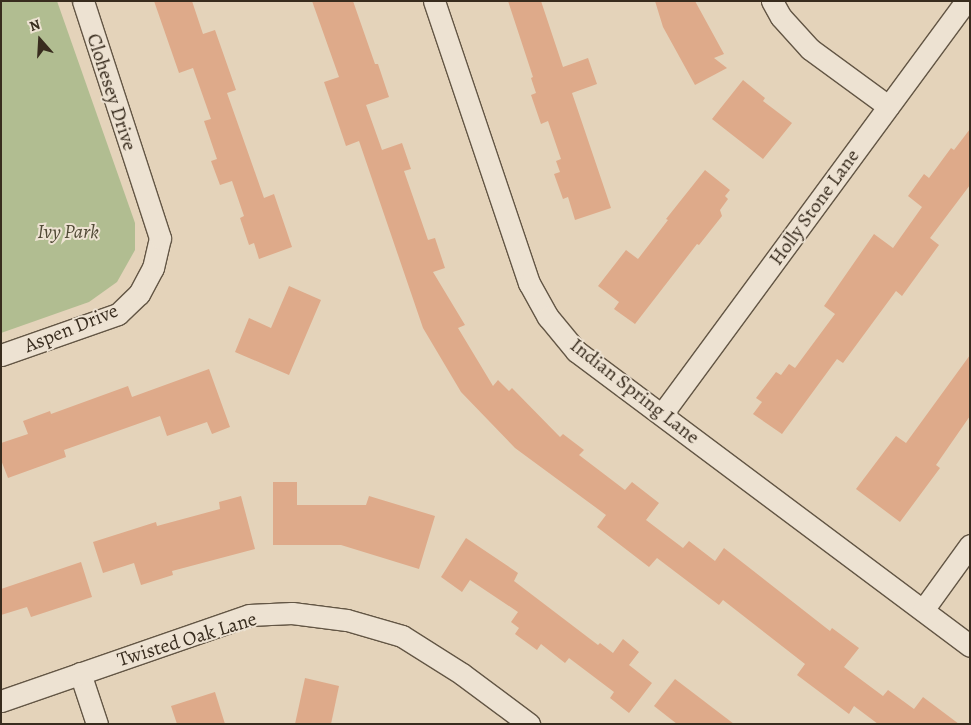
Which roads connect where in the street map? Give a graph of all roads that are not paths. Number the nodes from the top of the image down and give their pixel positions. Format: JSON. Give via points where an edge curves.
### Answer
{"nodes":[{"id":1,"x":82,"y":1,"type":"edge"},
{"id":2,"x":434,"y":1,"type":"edge"},
{"id":3,"x":772,"y":1,"type":"edge"},
{"id":4,"x":966,"y":1,"type":"edge"},
{"id":5,"x":888,"y":106,"type":"junction"},
{"id":6,"x":142,"y":183,"type":"joint"},
{"id":7,"x":1,"y":355,"type":"edge"},
{"id":8,"x":662,"y":414,"type":"junction"},
{"id":9,"x":970,"y":546,"type":"edge"},
{"id":10,"x":922,"y":610,"type":"junction"},
{"id":11,"x":970,"y":646,"type":"edge"},
{"id":12,"x":80,"y":673,"type":"junction"},
{"id":13,"x":1,"y":700,"type":"edge"},
{"id":14,"x":97,"y":724,"type":"edge"},
{"id":15,"x":529,"y":724,"type":"edge"}],
"edges":[{"from":1,"to":6,"type":"street","name":"Clohesey Drive"},
{"from":2,"to":8,"type":"street","name":"Indian Spring Lane","via":[[529,283],[548,316],[576,351]]},
{"from":3,"to":5,"type":"street","via":[[781,17],[810,49]]},
{"from":4,"to":5,"type":"street","name":"Holly Stone Lane"},
{"from":5,"to":8,"type":"street","name":"Holly Stone Lane"},
{"from":6,"to":7,"type":"street","name":"Aspen Drive","via":[[160,238],[153,268],[139,294],[118,314]]},
{"from":8,"to":10,"type":"street","name":"Indian Spring Lane"},
{"from":9,"to":10,"type":"street"},
{"from":10,"to":11,"type":"street","name":"Indian Spring Lane"},
{"from":12,"to":13,"type":"street","name":"Twisted Oak Lane"},
{"from":12,"to":14,"type":"street"},
{"from":12,"to":15,"type":"street","name":"Twisted Oak Lane","via":[[249,615],[302,614],[347,620],[402,636],[462,674]]}]}
